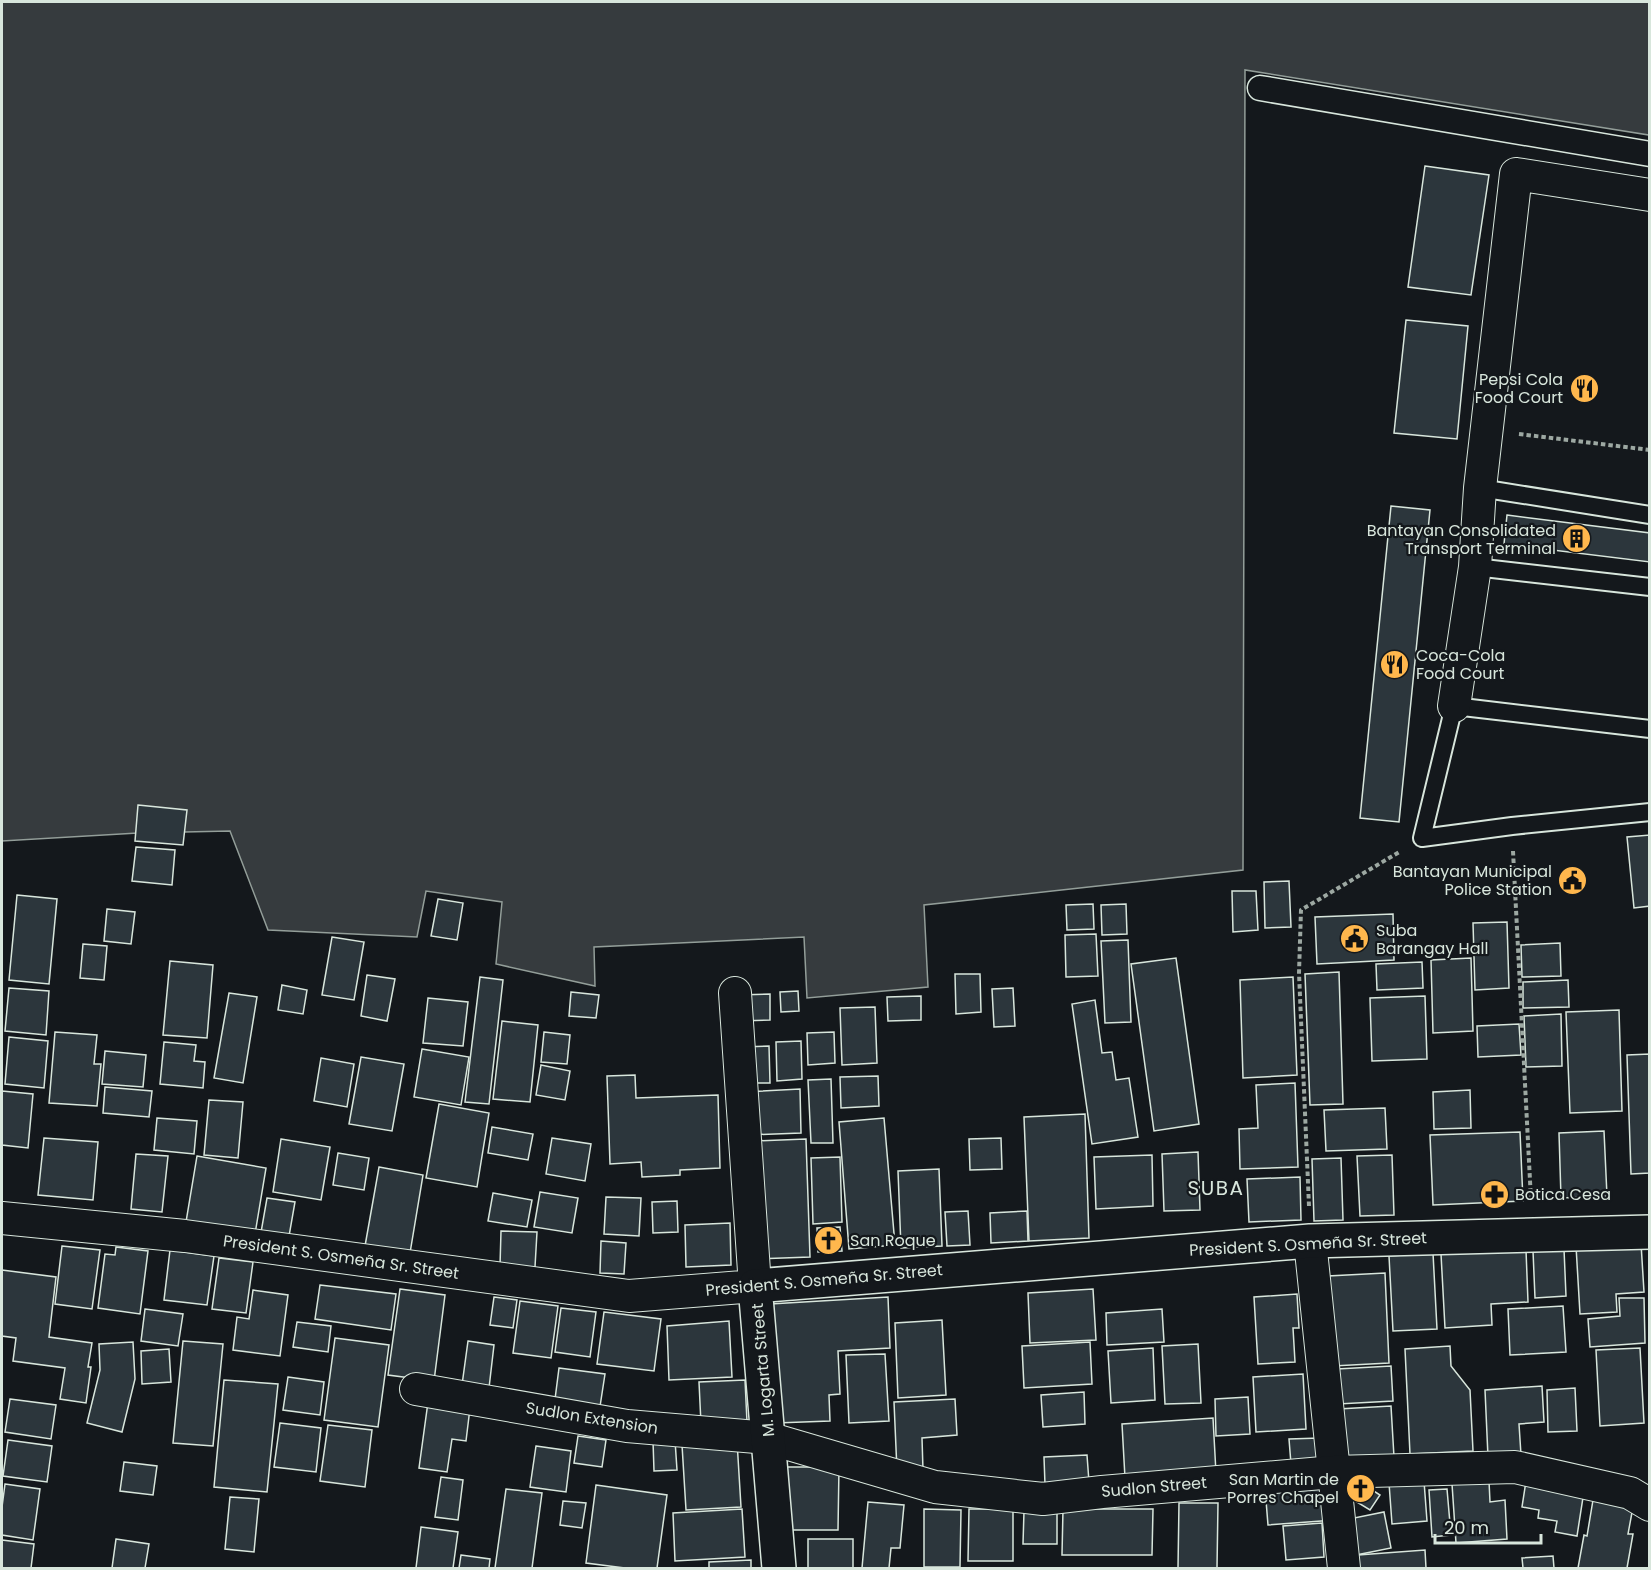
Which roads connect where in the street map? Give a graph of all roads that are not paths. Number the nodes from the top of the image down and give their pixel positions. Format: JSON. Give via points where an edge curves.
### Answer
{"nodes":[{"id":1,"x":1260,"y":88,"type":"dead end"},
{"id":2,"x":1650,"y":154,"type":"edge"},
{"id":3,"x":1650,"y":195,"type":"edge"},
{"id":4,"x":1480,"y":488,"type":"junction"},
{"id":5,"x":1650,"y":516,"type":"edge"},
{"id":6,"x":1475,"y":567,"type":"junction"},
{"id":7,"x":1650,"y":587,"type":"edge"},
{"id":8,"x":1454,"y":706,"type":"junction"},
{"id":9,"x":1650,"y":729,"type":"edge"},
{"id":10,"x":1650,"y":813,"type":"edge"},
{"id":11,"x":735,"y":993,"type":"dead end"},
{"id":12,"x":2,"y":1218,"type":"edge"},
{"id":13,"x":1650,"y":1232,"type":"edge"},
{"id":14,"x":1310,"y":1241,"type":"junction"},
{"id":15,"x":755,"y":1286,"type":"junction"},
{"id":16,"x":416,"y":1389,"type":"dead end"},
{"id":17,"x":768,"y":1438,"type":"junction"},
{"id":18,"x":1334,"y":1472,"type":"junction"},
{"id":19,"x":1650,"y":1505,"type":"edge"},
{"id":20,"x":779,"y":1569,"type":"edge"},
{"id":21,"x":1344,"y":1569,"type":"edge"}],
"edges":[{"from":1,"to":2,"type":"street"},
{"from":3,"to":4,"type":"street","via":[[1516,174]]},
{"from":4,"to":5,"type":"lane"},
{"from":4,"to":6,"type":"street"},
{"from":6,"to":7,"type":"lane"},
{"from":6,"to":8,"type":"street"},
{"from":8,"to":9,"type":"lane"},
{"from":8,"to":10,"type":"lane","via":[[1422,838]]},
{"from":11,"to":15,"type":"street","name":"M. Logarta Street"},
{"from":12,"to":15,"type":"street","name":"President S. Osmeña Sr. Street","via":[[185,1236],[629,1296]]},
{"from":13,"to":14,"type":"street","name":"President S. Osmeña Sr. Street"},
{"from":14,"to":15,"type":"street","name":"President S. Osmeña Sr. Street"},
{"from":14,"to":18,"type":"street"},
{"from":15,"to":17,"type":"street","name":"M. Logarta Street"},
{"from":16,"to":17,"type":"street","name":"Sudlon Extension","via":[[627,1426]]},
{"from":17,"to":18,"type":"street","name":"Sudlon Street","via":[[935,1487],[1043,1499]]},
{"from":17,"to":20,"type":"street","name":"M. Logarta Street"},
{"from":18,"to":19,"type":"street","name":"Sudlon Street","via":[[1515,1467],[1630,1493]]},
{"from":18,"to":21,"type":"street"}]}
